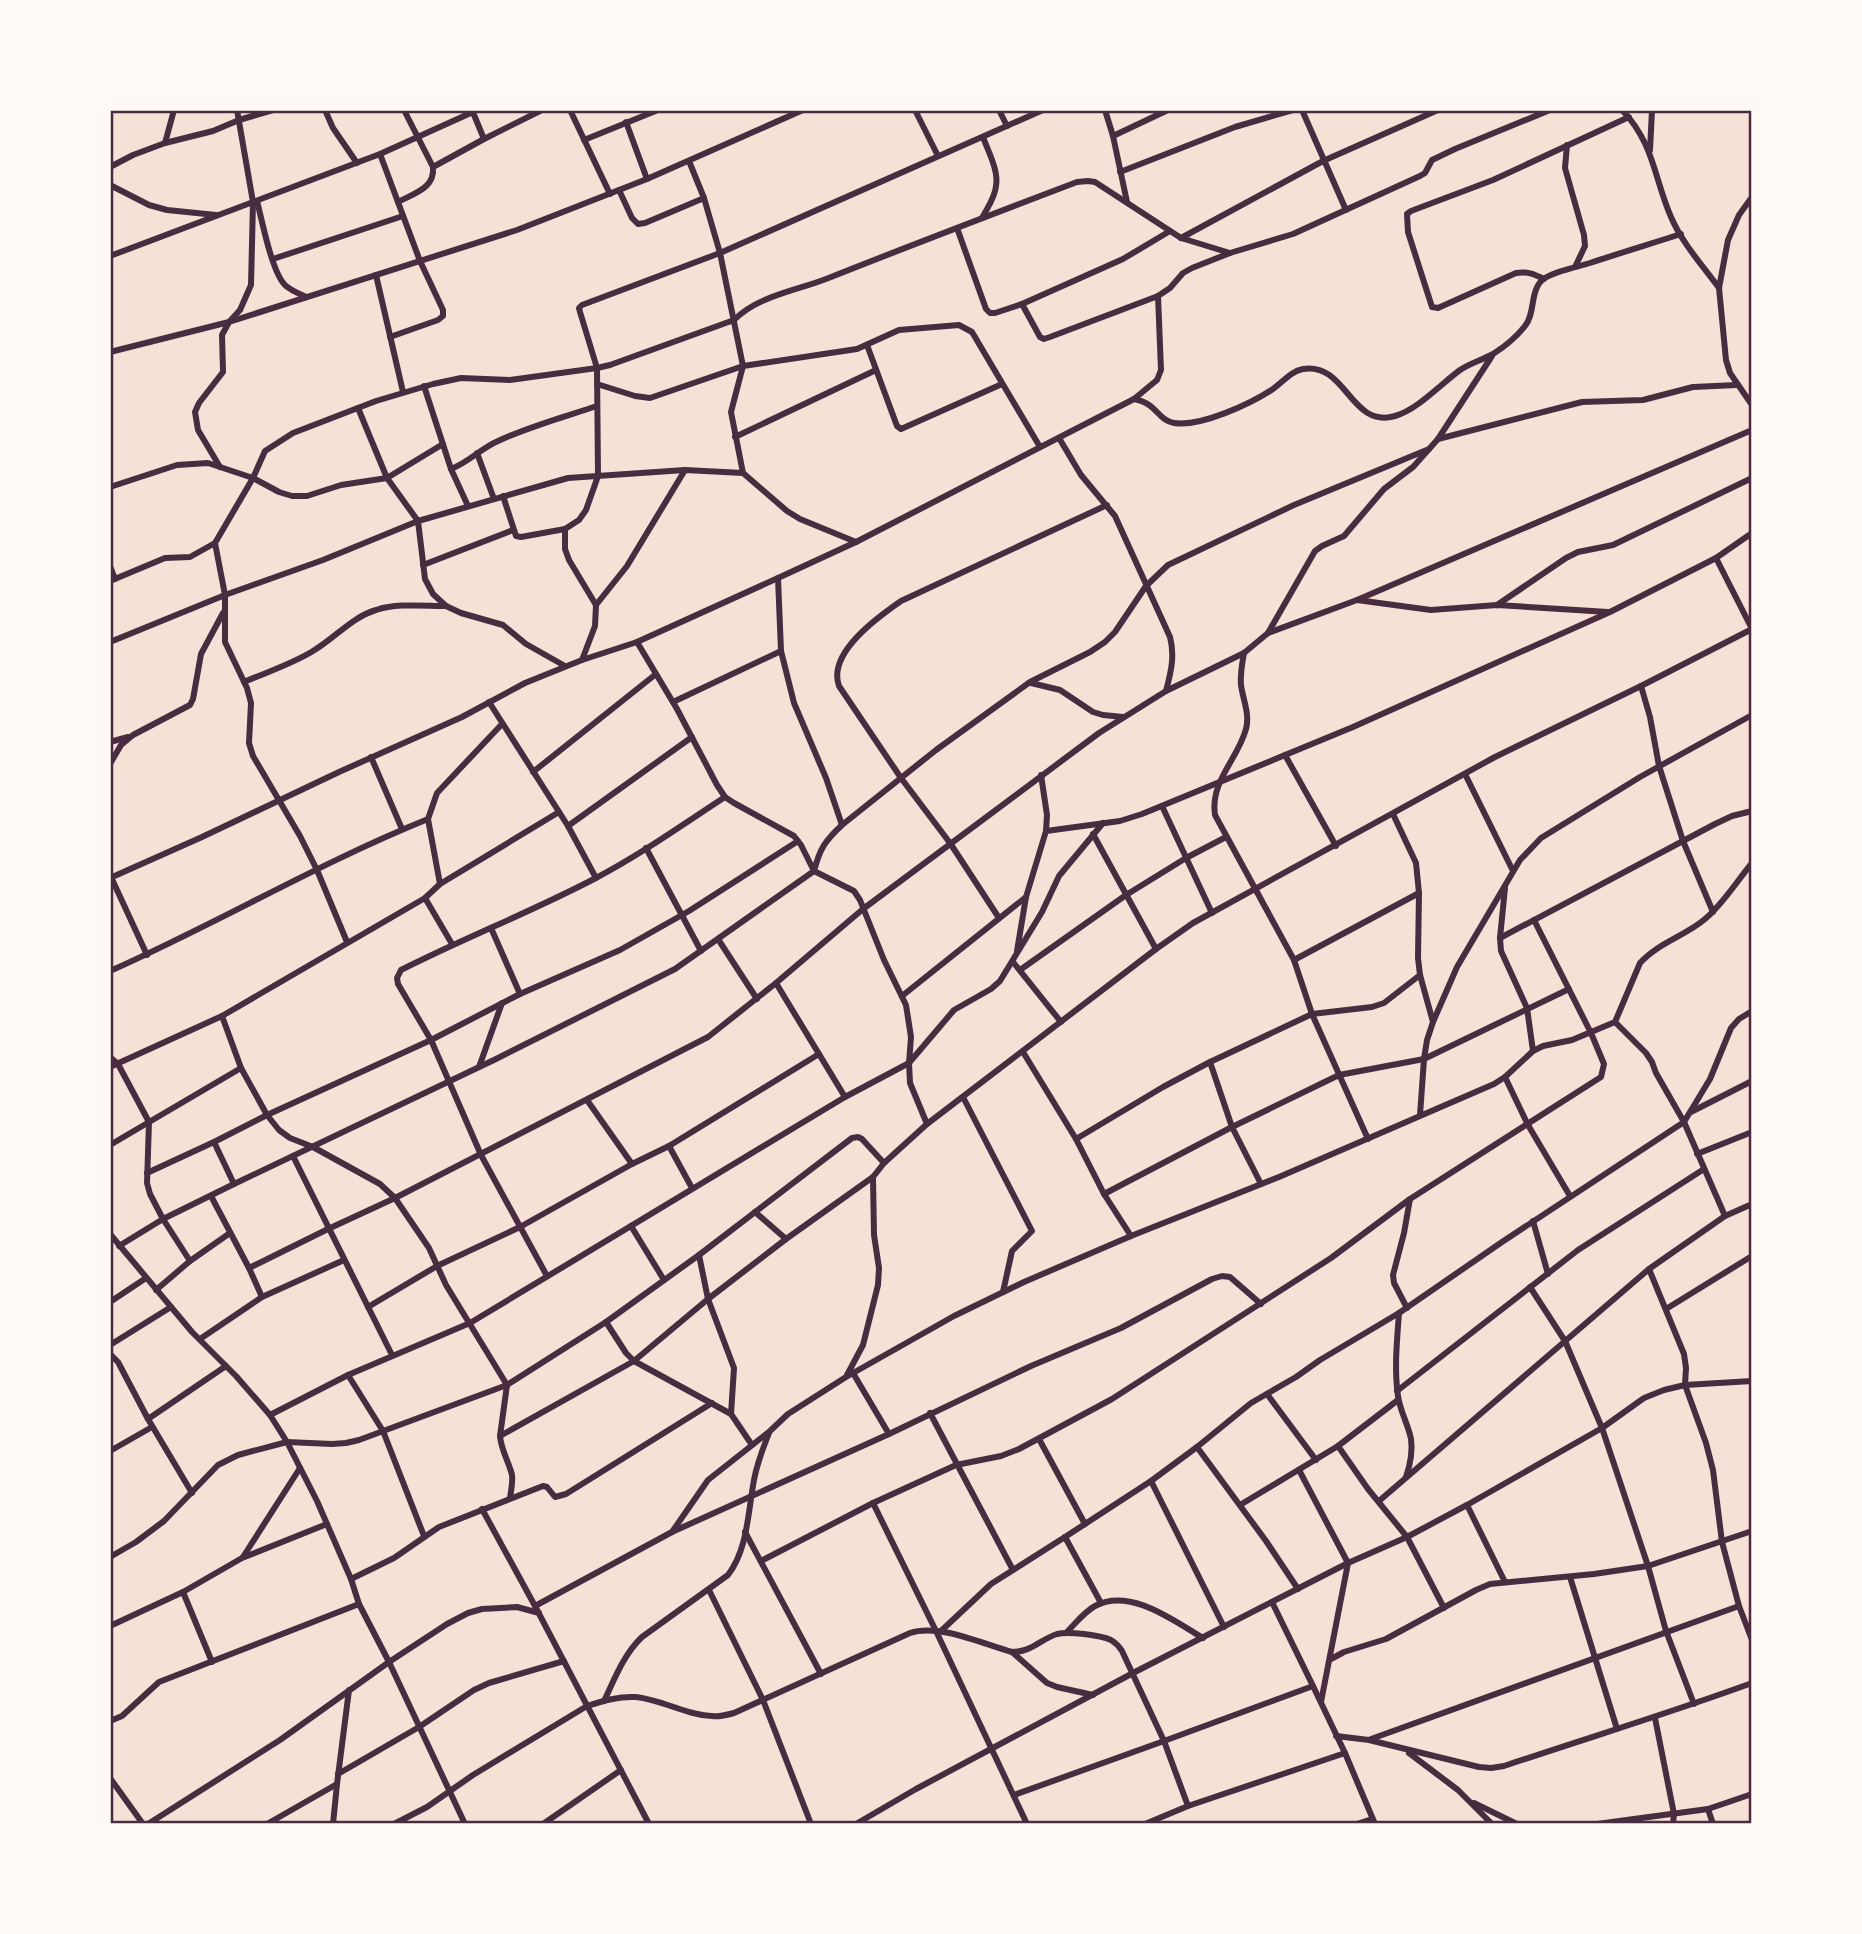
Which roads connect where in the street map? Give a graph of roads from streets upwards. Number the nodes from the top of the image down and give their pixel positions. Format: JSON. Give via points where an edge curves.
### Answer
{"nodes":[{"id":1,"x":174,"y":110,"type":"edge"},
{"id":2,"x":237,"y":110,"type":"edge"},
{"id":3,"x":273,"y":110,"type":"edge"},
{"id":4,"x":325,"y":110,"type":"edge"},
{"id":5,"x":404,"y":110,"type":"edge"},
{"id":6,"x":542,"y":110,"type":"edge"},
{"id":7,"x":570,"y":110,"type":"edge"},
{"id":8,"x":658,"y":110,"type":"edge"},
{"id":9,"x":803,"y":110,"type":"edge"},
{"id":10,"x":915,"y":110,"type":"edge"},
{"id":11,"x":999,"y":110,"type":"edge"},
{"id":12,"x":1043,"y":110,"type":"edge"},
{"id":13,"x":1105,"y":110,"type":"edge"},
{"id":14,"x":1168,"y":110,"type":"edge"},
{"id":15,"x":1293,"y":110,"type":"edge"},
{"id":16,"x":1302,"y":110,"type":"edge"},
{"id":17,"x":1438,"y":110,"type":"edge"},
{"id":18,"x":1550,"y":110,"type":"edge"},
{"id":19,"x":1622,"y":110,"type":"edge"},
{"id":20,"x":1652,"y":110,"type":"edge"},
{"id":21,"x":472,"y":111,"type":"edge"},
{"id":22,"x":1629,"y":117,"type":"junction"},
{"id":23,"x":240,"y":120,"type":"junction"},
{"id":24,"x":626,"y":122,"type":"junction"},
{"id":25,"x":1007,"y":126,"type":"junction"},
{"id":26,"x":1113,"y":136,"type":"junction"},
{"id":27,"x":416,"y":137,"type":"junction"},
{"id":28,"x":983,"y":137,"type":"junction"},
{"id":29,"x":484,"y":139,"type":"junction"},
{"id":30,"x":584,"y":140,"type":"junction"},
{"id":31,"x":165,"y":143,"type":"junction"},
{"id":32,"x":1567,"y":145,"type":"junction"},
{"id":33,"x":1650,"y":152,"type":"junction"},
{"id":34,"x":380,"y":154,"type":"junction"},
{"id":35,"x":938,"y":156,"type":"junction"},
{"id":36,"x":689,"y":161,"type":"junction"},
{"id":37,"x":1323,"y":161,"type":"junction"},
{"id":38,"x":357,"y":163,"type":"junction"},
{"id":39,"x":110,"y":167,"type":"edge"},
{"id":40,"x":433,"y":167,"type":"junction"},
{"id":41,"x":1120,"y":172,"type":"junction"},
{"id":42,"x":648,"y":179,"type":"junction"},
{"id":43,"x":110,"y":185,"type":"edge"},
{"id":44,"x":620,"y":190,"type":"junction"},
{"id":45,"x":610,"y":194,"type":"junction"},
{"id":46,"x":1752,"y":197,"type":"edge"},
{"id":47,"x":704,"y":198,"type":"junction"},
{"id":48,"x":255,"y":201,"type":"junction"},
{"id":49,"x":398,"y":202,"type":"junction"},
{"id":50,"x":1127,"y":202,"type":"junction"},
{"id":51,"x":1346,"y":210,"type":"junction"},
{"id":52,"x":218,"y":215,"type":"junction"},
{"id":53,"x":403,"y":216,"type":"junction"},
{"id":54,"x":982,"y":218,"type":"junction"},
{"id":55,"x":957,"y":228,"type":"junction"},
{"id":56,"x":1170,"y":231,"type":"junction"},
{"id":57,"x":1681,"y":234,"type":"junction"},
{"id":58,"x":1181,"y":238,"type":"junction"},
{"id":59,"x":720,"y":253,"type":"junction"},
{"id":60,"x":1230,"y":253,"type":"junction"},
{"id":61,"x":110,"y":256,"type":"edge"},
{"id":62,"x":273,"y":258,"type":"junction"},
{"id":63,"x":420,"y":261,"type":"junction"},
{"id":64,"x":1575,"y":267,"type":"junction"},
{"id":65,"x":376,"y":275,"type":"junction"},
{"id":66,"x":1544,"y":279,"type":"junction"},
{"id":67,"x":1719,"y":288,"type":"junction"},
{"id":68,"x":1158,"y":296,"type":"junction"},
{"id":69,"x":306,"y":297,"type":"junction"},
{"id":70,"x":1022,"y":304,"type":"junction"},
{"id":71,"x":734,"y":320,"type":"junction"},
{"id":72,"x":229,"y":322,"type":"junction"},
{"id":73,"x":390,"y":337,"type":"junction"},
{"id":74,"x":867,"y":345,"type":"junction"},
{"id":75,"x":110,"y":352,"type":"edge"},
{"id":76,"x":1493,"y":354,"type":"junction"},
{"id":77,"x":743,"y":366,"type":"junction"},
{"id":78,"x":597,"y":368,"type":"junction"},
{"id":79,"x":876,"y":370,"type":"junction"},
{"id":80,"x":597,"y":384,"type":"junction"},
{"id":81,"x":1002,"y":384,"type":"junction"},
{"id":82,"x":1737,"y":385,"type":"junction"},
{"id":83,"x":425,"y":386,"type":"junction"},
{"id":84,"x":403,"y":392,"type":"junction"},
{"id":85,"x":1134,"y":399,"type":"junction"},
{"id":86,"x":1751,"y":401,"type":"edge"},
{"id":87,"x":597,"y":407,"type":"junction"},
{"id":88,"x":358,"y":408,"type":"junction"},
{"id":89,"x":1752,"y":430,"type":"edge"},
{"id":90,"x":735,"y":438,"type":"junction"},
{"id":91,"x":1059,"y":438,"type":"junction"},
{"id":92,"x":1438,"y":439,"type":"junction"},
{"id":93,"x":443,"y":444,"type":"junction"},
{"id":94,"x":1040,"y":447,"type":"junction"},
{"id":95,"x":1429,"y":449,"type":"junction"},
{"id":96,"x":477,"y":453,"type":"junction"},
{"id":97,"x":220,"y":467,"type":"junction"},
{"id":98,"x":451,"y":469,"type":"junction"},
{"id":99,"x":685,"y":470,"type":"junction"},
{"id":100,"x":743,"y":474,"type":"junction"},
{"id":101,"x":598,"y":477,"type":"junction"},
{"id":102,"x":253,"y":478,"type":"junction"},
{"id":103,"x":387,"y":478,"type":"junction"},
{"id":104,"x":1752,"y":478,"type":"edge"},
{"id":105,"x":110,"y":488,"type":"edge"},
{"id":106,"x":503,"y":496,"type":"junction"},
{"id":107,"x":494,"y":499,"type":"junction"},
{"id":108,"x":1107,"y":505,"type":"junction"},
{"id":109,"x":468,"y":506,"type":"junction"},
{"id":110,"x":418,"y":521,"type":"junction"},
{"id":111,"x":565,"y":529,"type":"junction"},
{"id":112,"x":513,"y":530,"type":"junction"},
{"id":113,"x":1752,"y":533,"type":"edge"},
{"id":114,"x":856,"y":542,"type":"junction"},
{"id":115,"x":215,"y":543,"type":"junction"},
{"id":116,"x":1716,"y":558,"type":"junction"},
{"id":117,"x":423,"y":565,"type":"junction"},
{"id":118,"x":110,"y":566,"type":"edge"},
{"id":119,"x":778,"y":579,"type":"junction"},
{"id":120,"x":113,"y":580,"type":"edge"},
{"id":121,"x":1146,"y":586,"type":"junction"},
{"id":122,"x":225,"y":595,"type":"junction"},
{"id":123,"x":1357,"y":600,"type":"junction"},
{"id":124,"x":596,"y":605,"type":"junction"},
{"id":125,"x":1497,"y":605,"type":"junction"},
{"id":126,"x":446,"y":606,"type":"junction"},
{"id":127,"x":224,"y":610,"type":"junction"},
{"id":128,"x":1610,"y":612,"type":"junction"},
{"id":129,"x":1752,"y":629,"type":"edge"},
{"id":130,"x":1268,"y":633,"type":"junction"},
{"id":131,"x":110,"y":642,"type":"edge"},
{"id":132,"x":637,"y":642,"type":"junction"},
{"id":133,"x":780,"y":651,"type":"junction"},
{"id":134,"x":1244,"y":653,"type":"junction"},
{"id":135,"x":583,"y":660,"type":"junction"},
{"id":136,"x":565,"y":667,"type":"junction"},
{"id":137,"x":656,"y":674,"type":"junction"},
{"id":138,"x":244,"y":682,"type":"junction"},
{"id":139,"x":1030,"y":682,"type":"junction"},
{"id":140,"x":1641,"y":686,"type":"junction"},
{"id":141,"x":1166,"y":691,"type":"junction"},
{"id":142,"x":489,"y":702,"type":"junction"},
{"id":143,"x":673,"y":702,"type":"junction"},
{"id":144,"x":1752,"y":715,"type":"edge"},
{"id":145,"x":1123,"y":717,"type":"junction"},
{"id":146,"x":502,"y":724,"type":"junction"},
{"id":147,"x":133,"y":735,"type":"junction"},
{"id":148,"x":692,"y":737,"type":"junction"},
{"id":149,"x":110,"y":742,"type":"edge"},
{"id":150,"x":1285,"y":755,"type":"junction"},
{"id":151,"x":371,"y":757,"type":"junction"},
{"id":152,"x":110,"y":764,"type":"edge"},
{"id":153,"x":1659,"y":766,"type":"junction"},
{"id":154,"x":533,"y":772,"type":"junction"},
{"id":155,"x":1465,"y":774,"type":"junction"},
{"id":156,"x":1041,"y":775,"type":"junction"},
{"id":157,"x":901,"y":778,"type":"junction"},
{"id":158,"x":1218,"y":784,"type":"junction"},
{"id":159,"x":725,"y":797,"type":"junction"},
{"id":160,"x":278,"y":801,"type":"junction"},
{"id":161,"x":1162,"y":806,"type":"junction"},
{"id":162,"x":1752,"y":811,"type":"edge"},
{"id":163,"x":559,"y":812,"type":"junction"},
{"id":164,"x":1393,"y":814,"type":"junction"},
{"id":165,"x":428,"y":819,"type":"junction"},
{"id":166,"x":1103,"y":823,"type":"junction"},
{"id":167,"x":842,"y":825,"type":"junction"},
{"id":168,"x":568,"y":826,"type":"junction"},
{"id":169,"x":402,"y":829,"type":"junction"},
{"id":170,"x":1046,"y":831,"type":"junction"},
{"id":171,"x":1093,"y":834,"type":"junction"},
{"id":172,"x":1226,"y":837,"type":"junction"},
{"id":173,"x":798,"y":841,"type":"junction"},
{"id":174,"x":1683,"y":841,"type":"junction"},
{"id":175,"x":950,"y":844,"type":"junction"},
{"id":176,"x":1336,"y":846,"type":"junction"},
{"id":177,"x":646,"y":848,"type":"junction"},
{"id":178,"x":1186,"y":858,"type":"junction"},
{"id":179,"x":1752,"y":863,"type":"edge"},
{"id":180,"x":317,"y":870,"type":"junction"},
{"id":181,"x":814,"y":871,"type":"junction"},
{"id":182,"x":1513,"y":871,"type":"junction"},
{"id":183,"x":111,"y":877,"type":"edge"},
{"id":184,"x":596,"y":878,"type":"junction"},
{"id":185,"x":1506,"y":883,"type":"junction"},
{"id":186,"x":440,"y":884,"type":"junction"},
{"id":187,"x":1256,"y":889,"type":"junction"},
{"id":188,"x":1419,"y":893,"type":"junction"},
{"id":189,"x":1126,"y":895,"type":"junction"},
{"id":190,"x":1026,"y":897,"type":"junction"},
{"id":191,"x":425,"y":898,"type":"junction"},
{"id":192,"x":863,"y":909,"type":"junction"},
{"id":193,"x":1713,"y":912,"type":"junction"},
{"id":194,"x":1212,"y":913,"type":"junction"},
{"id":195,"x":682,"y":916,"type":"junction"},
{"id":196,"x":999,"y":918,"type":"junction"},
{"id":197,"x":1534,"y":920,"type":"junction"},
{"id":198,"x":491,"y":928,"type":"junction"},
{"id":199,"x":1500,"y":938,"type":"junction"},
{"id":200,"x":718,"y":939,"type":"junction"},
{"id":201,"x":347,"y":942,"type":"junction"},
{"id":202,"x":452,"y":944,"type":"junction"},
{"id":203,"x":1156,"y":948,"type":"junction"},
{"id":204,"x":701,"y":951,"type":"junction"},
{"id":205,"x":1017,"y":954,"type":"junction"},
{"id":206,"x":147,"y":955,"type":"junction"},
{"id":207,"x":1294,"y":960,"type":"junction"},
{"id":208,"x":1013,"y":962,"type":"junction"},
{"id":209,"x":1020,"y":970,"type":"junction"},
{"id":210,"x":110,"y":971,"type":"edge"},
{"id":211,"x":1420,"y":975,"type":"junction"},
{"id":212,"x":776,"y":983,"type":"junction"},
{"id":213,"x":1569,"y":989,"type":"junction"},
{"id":214,"x":520,"y":994,"type":"junction"},
{"id":215,"x":902,"y":996,"type":"junction"},
{"id":216,"x":757,"y":999,"type":"junction"},
{"id":217,"x":502,"y":1003,"type":"junction"},
{"id":218,"x":1527,"y":1008,"type":"junction"},
{"id":219,"x":1752,"y":1011,"type":"edge"},
{"id":220,"x":1312,"y":1014,"type":"junction"},
{"id":221,"x":222,"y":1016,"type":"junction"},
{"id":222,"x":1060,"y":1022,"type":"junction"},
{"id":223,"x":1433,"y":1022,"type":"junction"},
{"id":224,"x":1615,"y":1022,"type":"junction"},
{"id":225,"x":1591,"y":1033,"type":"junction"},
{"id":226,"x":431,"y":1040,"type":"junction"},
{"id":227,"x":1533,"y":1051,"type":"junction"},
{"id":228,"x":1023,"y":1052,"type":"junction"},
{"id":229,"x":819,"y":1054,"type":"junction"},
{"id":230,"x":110,"y":1057,"type":"edge"},
{"id":231,"x":1424,"y":1059,"type":"junction"},
{"id":232,"x":1210,"y":1062,"type":"junction"},
{"id":233,"x":909,"y":1063,"type":"junction"},
{"id":234,"x":118,"y":1064,"type":"junction"},
{"id":235,"x":110,"y":1067,"type":"edge"},
{"id":236,"x":480,"y":1067,"type":"junction"},
{"id":237,"x":241,"y":1068,"type":"junction"},
{"id":238,"x":1339,"y":1075,"type":"junction"},
{"id":239,"x":1505,"y":1077,"type":"junction"},
{"id":240,"x":1752,"y":1081,"type":"edge"},
{"id":241,"x":449,"y":1082,"type":"junction"},
{"id":242,"x":845,"y":1097,"type":"junction"},
{"id":243,"x":963,"y":1097,"type":"junction"},
{"id":244,"x":587,"y":1100,"type":"junction"},
{"id":245,"x":1690,"y":1112,"type":"junction"},
{"id":246,"x":267,"y":1115,"type":"junction"},
{"id":247,"x":1420,"y":1115,"type":"junction"},
{"id":248,"x":149,"y":1122,"type":"junction"},
{"id":249,"x":1684,"y":1122,"type":"junction"},
{"id":250,"x":927,"y":1124,"type":"junction"},
{"id":251,"x":1528,"y":1125,"type":"junction"},
{"id":252,"x":1232,"y":1127,"type":"junction"},
{"id":253,"x":1752,"y":1132,"type":"edge"},
{"id":254,"x":1076,"y":1139,"type":"junction"},
{"id":255,"x":1368,"y":1139,"type":"junction"},
{"id":256,"x":214,"y":1142,"type":"junction"},
{"id":257,"x":110,"y":1145,"type":"edge"},
{"id":258,"x":669,"y":1146,"type":"junction"},
{"id":259,"x":313,"y":1147,"type":"junction"},
{"id":260,"x":1697,"y":1154,"type":"junction"},
{"id":261,"x":481,"y":1155,"type":"junction"},
{"id":262,"x":293,"y":1156,"type":"junction"},
{"id":263,"x":884,"y":1163,"type":"junction"},
{"id":264,"x":632,"y":1164,"type":"junction"},
{"id":265,"x":1704,"y":1168,"type":"junction"},
{"id":266,"x":147,"y":1173,"type":"junction"},
{"id":267,"x":873,"y":1177,"type":"junction"},
{"id":268,"x":234,"y":1184,"type":"junction"},
{"id":269,"x":1261,"y":1184,"type":"junction"},
{"id":270,"x":692,"y":1188,"type":"junction"},
{"id":271,"x":1104,"y":1194,"type":"junction"},
{"id":272,"x":211,"y":1196,"type":"junction"},
{"id":273,"x":1570,"y":1196,"type":"junction"},
{"id":274,"x":395,"y":1198,"type":"junction"},
{"id":275,"x":1410,"y":1199,"type":"junction"},
{"id":276,"x":1751,"y":1207,"type":"edge"},
{"id":277,"x":755,"y":1212,"type":"junction"},
{"id":278,"x":1725,"y":1216,"type":"junction"},
{"id":279,"x":163,"y":1219,"type":"junction"},
{"id":280,"x":1533,"y":1221,"type":"junction"},
{"id":281,"x":631,"y":1226,"type":"junction"},
{"id":282,"x":520,"y":1227,"type":"junction"},
{"id":283,"x":328,"y":1228,"type":"junction"},
{"id":284,"x":230,"y":1233,"type":"junction"},
{"id":285,"x":110,"y":1234,"type":"edge"},
{"id":286,"x":1131,"y":1236,"type":"junction"},
{"id":287,"x":786,"y":1238,"type":"junction"},
{"id":288,"x":115,"y":1244,"type":"edge"},
{"id":289,"x":699,"y":1255,"type":"junction"},
{"id":290,"x":1752,"y":1256,"type":"edge"},
{"id":291,"x":344,"y":1260,"type":"junction"},
{"id":292,"x":190,"y":1261,"type":"junction"},
{"id":293,"x":436,"y":1266,"type":"junction"},
{"id":294,"x":249,"y":1268,"type":"junction"},
{"id":295,"x":1649,"y":1269,"type":"junction"},
{"id":296,"x":1548,"y":1273,"type":"junction"},
{"id":297,"x":547,"y":1276,"type":"junction"},
{"id":298,"x":146,"y":1278,"type":"junction"},
{"id":299,"x":664,"y":1280,"type":"junction"},
{"id":300,"x":1530,"y":1287,"type":"junction"},
{"id":301,"x":156,"y":1290,"type":"junction"},
{"id":302,"x":1003,"y":1292,"type":"junction"},
{"id":303,"x":262,"y":1297,"type":"junction"},
{"id":304,"x":708,"y":1299,"type":"junction"},
{"id":305,"x":110,"y":1302,"type":"edge"},
{"id":306,"x":1261,"y":1304,"type":"junction"},
{"id":307,"x":171,"y":1307,"type":"junction"},
{"id":308,"x":368,"y":1307,"type":"junction"},
{"id":309,"x":1407,"y":1308,"type":"junction"},
{"id":310,"x":1666,"y":1309,"type":"junction"},
{"id":311,"x":1399,"y":1313,"type":"junction"},
{"id":312,"x":606,"y":1322,"type":"junction"},
{"id":313,"x":470,"y":1323,"type":"junction"},
{"id":314,"x":200,"y":1339,"type":"junction"},
{"id":315,"x":1565,"y":1341,"type":"junction"},
{"id":316,"x":110,"y":1345,"type":"edge"},
{"id":317,"x":110,"y":1354,"type":"edge"},
{"id":318,"x":392,"y":1355,"type":"junction"},
{"id":319,"x":634,"y":1360,"type":"junction"},
{"id":320,"x":226,"y":1366,"type":"junction"},
{"id":321,"x":853,"y":1373,"type":"junction"},
{"id":322,"x":348,"y":1375,"type":"junction"},
{"id":323,"x":846,"y":1377,"type":"junction"},
{"id":324,"x":1752,"y":1382,"type":"edge"},
{"id":325,"x":507,"y":1385,"type":"junction"},
{"id":326,"x":1685,"y":1385,"type":"junction"},
{"id":327,"x":1397,"y":1391,"type":"junction"},
{"id":328,"x":1267,"y":1394,"type":"junction"},
{"id":329,"x":1398,"y":1400,"type":"junction"},
{"id":330,"x":712,"y":1403,"type":"junction"},
{"id":331,"x":930,"y":1413,"type":"junction"},
{"id":332,"x":731,"y":1414,"type":"junction"},
{"id":333,"x":270,"y":1415,"type":"junction"},
{"id":334,"x":148,"y":1419,"type":"junction"},
{"id":335,"x":152,"y":1427,"type":"junction"},
{"id":336,"x":1602,"y":1428,"type":"junction"},
{"id":337,"x":383,"y":1431,"type":"junction"},
{"id":338,"x":770,"y":1431,"type":"junction"},
{"id":339,"x":889,"y":1434,"type":"junction"},
{"id":340,"x":500,"y":1436,"type":"junction"},
{"id":341,"x":1039,"y":1439,"type":"junction"},
{"id":342,"x":287,"y":1442,"type":"junction"},
{"id":343,"x":752,"y":1445,"type":"junction"},
{"id":344,"x":1197,"y":1447,"type":"junction"},
{"id":345,"x":1338,"y":1447,"type":"junction"},
{"id":346,"x":110,"y":1451,"type":"edge"},
{"id":347,"x":1316,"y":1460,"type":"junction"},
{"id":348,"x":956,"y":1465,"type":"junction"},
{"id":349,"x":300,"y":1468,"type":"junction"},
{"id":350,"x":1299,"y":1470,"type":"junction"},
{"id":351,"x":1405,"y":1479,"type":"junction"},
{"id":352,"x":1151,"y":1481,"type":"junction"},
{"id":353,"x":192,"y":1493,"type":"junction"},
{"id":354,"x":751,"y":1496,"type":"junction"},
{"id":355,"x":510,"y":1498,"type":"junction"},
{"id":356,"x":1379,"y":1501,"type":"junction"},
{"id":357,"x":873,"y":1503,"type":"junction"},
{"id":358,"x":1240,"y":1505,"type":"junction"},
{"id":359,"x":1467,"y":1505,"type":"junction"},
{"id":360,"x":482,"y":1509,"type":"junction"},
{"id":361,"x":327,"y":1524,"type":"junction"},
{"id":362,"x":1085,"y":1524,"type":"junction"},
{"id":363,"x":1752,"y":1531,"type":"edge"},
{"id":364,"x":672,"y":1532,"type":"junction"},
{"id":365,"x":746,"y":1532,"type":"junction"},
{"id":366,"x":424,"y":1536,"type":"junction"},
{"id":367,"x":1065,"y":1537,"type":"junction"},
{"id":368,"x":1407,"y":1537,"type":"junction"},
{"id":369,"x":1722,"y":1542,"type":"junction"},
{"id":370,"x":110,"y":1557,"type":"edge"},
{"id":371,"x":242,"y":1558,"type":"junction"},
{"id":372,"x":761,"y":1561,"type":"junction"},
{"id":373,"x":1348,"y":1563,"type":"junction"},
{"id":374,"x":1648,"y":1566,"type":"junction"},
{"id":375,"x":1013,"y":1570,"type":"junction"},
{"id":376,"x":1570,"y":1577,"type":"junction"},
{"id":377,"x":351,"y":1579,"type":"junction"},
{"id":378,"x":1505,"y":1582,"type":"junction"},
{"id":379,"x":1298,"y":1589,"type":"junction"},
{"id":380,"x":709,"y":1590,"type":"junction"},
{"id":381,"x":183,"y":1592,"type":"junction"},
{"id":382,"x":1272,"y":1602,"type":"junction"},
{"id":383,"x":1101,"y":1603,"type":"junction"},
{"id":384,"x":359,"y":1604,"type":"junction"},
{"id":385,"x":535,"y":1606,"type":"junction"},
{"id":386,"x":1739,"y":1606,"type":"junction"},
{"id":387,"x":1444,"y":1608,"type":"junction"},
{"id":388,"x":539,"y":1613,"type":"junction"},
{"id":389,"x":110,"y":1626,"type":"edge"},
{"id":390,"x":1224,"y":1627,"type":"junction"},
{"id":391,"x":939,"y":1631,"type":"junction"},
{"id":392,"x":1666,"y":1631,"type":"junction"},
{"id":393,"x":1066,"y":1633,"type":"junction"},
{"id":394,"x":1203,"y":1639,"type":"junction"},
{"id":395,"x":1752,"y":1640,"type":"edge"},
{"id":396,"x":1012,"y":1652,"type":"junction"},
{"id":397,"x":1594,"y":1657,"type":"junction"},
{"id":398,"x":1331,"y":1659,"type":"junction"},
{"id":399,"x":564,"y":1661,"type":"junction"},
{"id":400,"x":212,"y":1662,"type":"junction"},
{"id":401,"x":389,"y":1662,"type":"junction"},
{"id":402,"x":1133,"y":1673,"type":"junction"},
{"id":403,"x":821,"y":1674,"type":"junction"},
{"id":404,"x":1752,"y":1683,"type":"edge"},
{"id":405,"x":1313,"y":1686,"type":"junction"},
{"id":406,"x":349,"y":1690,"type":"junction"},
{"id":407,"x":1093,"y":1695,"type":"junction"},
{"id":408,"x":604,"y":1700,"type":"junction"},
{"id":409,"x":763,"y":1700,"type":"junction"},
{"id":410,"x":1321,"y":1702,"type":"junction"},
{"id":411,"x":1694,"y":1704,"type":"junction"},
{"id":412,"x":587,"y":1706,"type":"junction"},
{"id":413,"x":1655,"y":1718,"type":"junction"},
{"id":414,"x":110,"y":1721,"type":"edge"},
{"id":415,"x":419,"y":1727,"type":"junction"},
{"id":416,"x":1617,"y":1728,"type":"junction"},
{"id":417,"x":1336,"y":1736,"type":"junction"},
{"id":418,"x":1369,"y":1740,"type":"junction"},
{"id":419,"x":1164,"y":1741,"type":"junction"},
{"id":420,"x":992,"y":1749,"type":"junction"},
{"id":421,"x":1405,"y":1749,"type":"junction"},
{"id":422,"x":1345,"y":1753,"type":"junction"},
{"id":423,"x":621,"y":1770,"type":"junction"},
{"id":424,"x":338,"y":1774,"type":"junction"},
{"id":425,"x":110,"y":1778,"type":"edge"},
{"id":426,"x":337,"y":1784,"type":"junction"},
{"id":427,"x":449,"y":1792,"type":"junction"},
{"id":428,"x":1752,"y":1794,"type":"edge"},
{"id":429,"x":1014,"y":1796,"type":"junction"},
{"id":430,"x":1468,"y":1800,"type":"junction"},
{"id":431,"x":1188,"y":1807,"type":"junction"},
{"id":432,"x":1708,"y":1810,"type":"junction"},
{"id":433,"x":1674,"y":1814,"type":"junction"},
{"id":434,"x":1373,"y":1821,"type":"edge"},
{"id":435,"x":143,"y":1824,"type":"edge"},
{"id":436,"x":148,"y":1824,"type":"edge"},
{"id":437,"x":267,"y":1824,"type":"edge"},
{"id":438,"x":333,"y":1824,"type":"edge"},
{"id":439,"x":394,"y":1824,"type":"edge"},
{"id":440,"x":465,"y":1824,"type":"edge"},
{"id":441,"x":543,"y":1824,"type":"edge"},
{"id":442,"x":649,"y":1824,"type":"edge"},
{"id":443,"x":811,"y":1824,"type":"edge"},
{"id":444,"x":856,"y":1824,"type":"edge"},
{"id":445,"x":1027,"y":1824,"type":"edge"},
{"id":446,"x":1145,"y":1824,"type":"edge"},
{"id":447,"x":1357,"y":1824,"type":"edge"},
{"id":448,"x":1492,"y":1824,"type":"edge"},
{"id":449,"x":1517,"y":1824,"type":"edge"},
{"id":450,"x":1597,"y":1824,"type":"edge"},
{"id":451,"x":1673,"y":1824,"type":"edge"},
{"id":452,"x":1713,"y":1824,"type":"edge"}],
"edges":[{"from":1,"to":31,"type":"street"},
{"from":2,"to":23,"type":"street"},
{"from":3,"to":23,"type":"street"},
{"from":4,"to":38,"type":"street"},
{"from":5,"to":27,"type":"street"},
{"from":6,"to":29,"type":"street"},
{"from":7,"to":30,"type":"street"},
{"from":8,"to":24,"type":"street"},
{"from":9,"to":36,"type":"street"},
{"from":10,"to":35,"type":"street"},
{"from":11,"to":25,"type":"street"},
{"from":12,"to":25,"type":"street"},
{"from":13,"to":26,"type":"street"},
{"from":14,"to":26,"type":"street"},
{"from":15,"to":41,"type":"street","via":[[1235,127]]},
{"from":16,"to":37,"type":"street"},
{"from":17,"to":37,"type":"street"},
{"from":18,"to":51,"type":"street","via":[[1432,160],[1420,176]]},
{"from":19,"to":22,"type":"street"},
{"from":20,"to":33,"type":"street"},
{"from":21,"to":27,"type":"street"},
{"from":21,"to":29,"type":"street"},
{"from":22,"to":32,"type":"street"},
{"from":22,"to":33,"type":"street"},
{"from":23,"to":31,"type":"street"},
{"from":23,"to":48,"type":"street"},
{"from":24,"to":30,"type":"street"},
{"from":24,"to":42,"type":"street"},
{"from":25,"to":28,"type":"street"},
{"from":26,"to":41,"type":"street"},
{"from":27,"to":34,"type":"street"},
{"from":27,"to":40,"type":"street"},
{"from":28,"to":35,"type":"street"},
{"from":28,"to":54,"type":"street","via":[[997,185]]},
{"from":29,"to":40,"type":"street"},
{"from":30,"to":45,"type":"street"},
{"from":31,"to":39,"type":"street"},
{"from":32,"to":64,"type":"street","via":[[1565,168],[1585,246]]},
{"from":32,"to":66,"type":"street","via":[[1407,214],[1408,232],[1432,307],[1516,273],[1533,273]]},
{"from":33,"to":57,"type":"street"},
{"from":34,"to":38,"type":"street"},
{"from":34,"to":49,"type":"street"},
{"from":35,"to":59,"type":"street"},
{"from":36,"to":42,"type":"street"},
{"from":36,"to":47,"type":"street"},
{"from":37,"to":51,"type":"street"},
{"from":37,"to":58,"type":"street"},
{"from":38,"to":48,"type":"street"},
{"from":40,"to":49,"type":"street","via":[[427,187]]},
{"from":41,"to":50,"type":"street"},
{"from":42,"to":44,"type":"street"},
{"from":43,"to":52,"type":"street","via":[[149,205]]},
{"from":44,"to":45,"type":"street"},
{"from":44,"to":47,"type":"street","via":[[638,224]]},
{"from":45,"to":63,"type":"street"},
{"from":46,"to":67,"type":"street","via":[[1728,240]]},
{"from":47,"to":59,"type":"street"},
{"from":48,"to":52,"type":"street"},
{"from":48,"to":62,"type":"street"},
{"from":48,"to":72,"type":"street","via":[[251,285]]},
{"from":49,"to":53,"type":"street"},
{"from":50,"to":54,"type":"street","via":[[1095,182],[1077,182]]},
{"from":50,"to":56,"type":"street"},
{"from":51,"to":60,"type":"street","via":[[1293,234]]},
{"from":52,"to":61,"type":"street"},
{"from":53,"to":62,"type":"street"},
{"from":53,"to":63,"type":"street"},
{"from":54,"to":55,"type":"street"},
{"from":55,"to":70,"type":"street","via":[[986,309],[995,313]]},
{"from":55,"to":71,"type":"street","via":[[757,302]]},
{"from":56,"to":58,"type":"street"},
{"from":56,"to":70,"type":"street","via":[[1124,259]]},
{"from":57,"to":64,"type":"street"},
{"from":57,"to":67,"type":"street"},
{"from":58,"to":60,"type":"street"},
{"from":59,"to":71,"type":"street"},
{"from":59,"to":78,"type":"street","via":[[582,305],[579,308]]},
{"from":60,"to":68,"type":"street","via":[[1187,271]]},
{"from":62,"to":69,"type":"street","via":[[281,280]]},
{"from":63,"to":65,"type":"street"},
{"from":63,"to":73,"type":"street","via":[[443,316]]},
{"from":64,"to":66,"type":"street"},
{"from":65,"to":69,"type":"street"},
{"from":65,"to":73,"type":"street"},
{"from":66,"to":76,"type":"street","via":[[1534,295],[1528,323]]},
{"from":67,"to":82,"type":"street","via":[[1726,360]]},
{"from":68,"to":70,"type":"street","via":[[1044,339]]},
{"from":68,"to":85,"type":"street","via":[[1161,370],[1157,380]]},
{"from":69,"to":72,"type":"street"},
{"from":71,"to":77,"type":"street"},
{"from":71,"to":78,"type":"street"},
{"from":72,"to":75,"type":"street"},
{"from":72,"to":97,"type":"street","via":[[222,335],[223,372],[195,412],[198,430]]},
{"from":73,"to":84,"type":"street"},
{"from":74,"to":77,"type":"street"},
{"from":74,"to":79,"type":"street"},
{"from":74,"to":81,"type":"street","via":[[899,330],[959,325],[972,332]]},
{"from":76,"to":85,"type":"street","via":[[1462,369],[1408,410],[1383,418],[1370,416],[1333,377],[1319,370],[1293,373],[1259,398],[1206,420],[1170,422]]},
{"from":76,"to":92,"type":"street"},
{"from":77,"to":80,"type":"street","via":[[650,398]]},
{"from":77,"to":90,"type":"street","via":[[732,412]]},
{"from":78,"to":80,"type":"street"},
{"from":78,"to":83,"type":"street","via":[[510,380],[461,378]]},
{"from":79,"to":81,"type":"street","via":[[901,429]]},
{"from":79,"to":90,"type":"street"},
{"from":80,"to":87,"type":"street"},
{"from":81,"to":94,"type":"street"},
{"from":82,"to":86,"type":"street"},
{"from":82,"to":92,"type":"street","via":[[1693,387],[1643,400],[1582,402]]},
{"from":83,"to":84,"type":"street"},
{"from":83,"to":93,"type":"street"},
{"from":84,"to":88,"type":"street"},
{"from":85,"to":91,"type":"street"},
{"from":87,"to":96,"type":"street","via":[[514,434]]},
{"from":87,"to":101,"type":"street"},
{"from":88,"to":102,"type":"street","via":[[271,446]]},
{"from":88,"to":103,"type":"street"},
{"from":89,"to":123,"type":"street"},
{"from":90,"to":100,"type":"street"},
{"from":91,"to":94,"type":"street"},
{"from":91,"to":108,"type":"street","via":[[1081,475]]},
{"from":92,"to":95,"type":"street"},
{"from":93,"to":98,"type":"street"},
{"from":93,"to":103,"type":"street"},
{"from":94,"to":114,"type":"street"},
{"from":95,"to":121,"type":"street","via":[[1178,560]]},
{"from":95,"to":130,"type":"street","via":[[1384,489],[1344,536],[1315,551]]},
{"from":96,"to":98,"type":"street"},
{"from":96,"to":107,"type":"street"},
{"from":97,"to":102,"type":"street"},
{"from":97,"to":105,"type":"street","via":[[208,463],[177,466]]},
{"from":98,"to":109,"type":"street"},
{"from":99,"to":100,"type":"street"},
{"from":99,"to":101,"type":"street"},
{"from":99,"to":124,"type":"street","via":[[626,566]]},
{"from":100,"to":114,"type":"street","via":[[800,519]]},
{"from":101,"to":106,"type":"street","via":[[568,478]]},
{"from":101,"to":111,"type":"street","via":[[586,510]]},
{"from":102,"to":103,"type":"street","via":[[279,492],[307,496]]},
{"from":102,"to":115,"type":"street"},
{"from":103,"to":110,"type":"street"},
{"from":104,"to":125,"type":"street","via":[[1614,545],[1578,552]]},
{"from":106,"to":107,"type":"street"},
{"from":106,"to":112,"type":"street"},
{"from":107,"to":109,"type":"street"},
{"from":108,"to":121,"type":"street","via":[[1122,528]]},
{"from":108,"to":157,"type":"street","via":[[901,601],[843,653],[837,667],[839,686]]},
{"from":109,"to":110,"type":"street"},
{"from":110,"to":117,"type":"street"},
{"from":110,"to":122,"type":"street"},
{"from":111,"to":112,"type":"street","via":[[521,537]]},
{"from":111,"to":124,"type":"street","via":[[569,560]]},
{"from":112,"to":117,"type":"street"},
{"from":113,"to":116,"type":"street"},
{"from":114,"to":119,"type":"street"},
{"from":115,"to":120,"type":"street","via":[[190,557],[166,558]]},
{"from":115,"to":122,"type":"street"},
{"from":116,"to":128,"type":"street"},
{"from":116,"to":129,"type":"street"},
{"from":117,"to":126,"type":"street","via":[[433,594]]},
{"from":118,"to":120,"type":"street"},
{"from":119,"to":132,"type":"street"},
{"from":119,"to":133,"type":"street"},
{"from":121,"to":139,"type":"street","via":[[1105,642]]},
{"from":121,"to":141,"type":"street","via":[[1174,650]]},
{"from":122,"to":127,"type":"street"},
{"from":122,"to":131,"type":"street"},
{"from":123,"to":125,"type":"street","via":[[1431,610]]},
{"from":123,"to":130,"type":"street"},
{"from":124,"to":135,"type":"street","via":[[595,626]]},
{"from":125,"to":128,"type":"street"},
{"from":126,"to":136,"type":"street","via":[[503,625]]},
{"from":126,"to":138,"type":"street","via":[[378,609],[316,650]]},
{"from":127,"to":138,"type":"street","via":[[225,642]]},
{"from":127,"to":147,"type":"street","via":[[201,654],[190,705]]},
{"from":128,"to":150,"type":"street"},
{"from":129,"to":140,"type":"street"},
{"from":130,"to":134,"type":"street"},
{"from":132,"to":135,"type":"street"},
{"from":132,"to":137,"type":"street"},
{"from":133,"to":143,"type":"street"},
{"from":133,"to":167,"type":"street","via":[[794,703]]},
{"from":134,"to":141,"type":"street"},
{"from":134,"to":158,"type":"street","via":[[1241,672],[1247,727]]},
{"from":135,"to":136,"type":"street"},
{"from":136,"to":142,"type":"street"},
{"from":137,"to":143,"type":"street"},
{"from":137,"to":154,"type":"street"},
{"from":138,"to":160,"type":"street","via":[[251,703],[249,743]]},
{"from":139,"to":145,"type":"street","via":[[1060,690],[1093,712]]},
{"from":139,"to":157,"type":"street"},
{"from":140,"to":153,"type":"street"},
{"from":140,"to":155,"type":"street"},
{"from":141,"to":145,"type":"street"},
{"from":142,"to":146,"type":"street"},
{"from":142,"to":151,"type":"street"},
{"from":143,"to":148,"type":"street"},
{"from":144,"to":153,"type":"street"},
{"from":145,"to":156,"type":"street"},
{"from":146,"to":154,"type":"street"},
{"from":146,"to":165,"type":"street","via":[[437,793]]},
{"from":147,"to":149,"type":"street"},
{"from":147,"to":152,"type":"street"},
{"from":148,"to":159,"type":"street"},
{"from":148,"to":168,"type":"street"},
{"from":150,"to":158,"type":"street"},
{"from":150,"to":176,"type":"street"},
{"from":151,"to":160,"type":"street"},
{"from":151,"to":169,"type":"street"},
{"from":153,"to":174,"type":"street"},
{"from":153,"to":182,"type":"street","via":[[1541,838]]},
{"from":154,"to":163,"type":"street"},
{"from":155,"to":164,"type":"street"},
{"from":155,"to":182,"type":"street"},
{"from":156,"to":170,"type":"street"},
{"from":156,"to":175,"type":"street"},
{"from":157,"to":167,"type":"street"},
{"from":157,"to":175,"type":"street"},
{"from":158,"to":161,"type":"street"},
{"from":158,"to":172,"type":"street","via":[[1215,815]]},
{"from":159,"to":173,"type":"street"},
{"from":159,"to":177,"type":"street"},
{"from":160,"to":180,"type":"street"},
{"from":160,"to":183,"type":"street"},
{"from":161,"to":166,"type":"street"},
{"from":161,"to":178,"type":"street"},
{"from":162,"to":174,"type":"street"},
{"from":163,"to":168,"type":"street"},
{"from":163,"to":186,"type":"street"},
{"from":164,"to":176,"type":"street"},
{"from":164,"to":188,"type":"street","via":[[1416,863]]},
{"from":165,"to":169,"type":"street"},
{"from":165,"to":186,"type":"street"},
{"from":166,"to":170,"type":"street"},
{"from":166,"to":171,"type":"street"},
{"from":167,"to":181,"type":"street","via":[[819,851]]},
{"from":168,"to":184,"type":"street"},
{"from":169,"to":180,"type":"street"},
{"from":170,"to":190,"type":"street"},
{"from":171,"to":189,"type":"street"},
{"from":171,"to":205,"type":"street","via":[[1059,876]]},
{"from":172,"to":178,"type":"street"},
{"from":172,"to":187,"type":"street"},
{"from":173,"to":181,"type":"street"},
{"from":173,"to":195,"type":"street"},
{"from":174,"to":193,"type":"street"},
{"from":174,"to":197,"type":"street"},
{"from":175,"to":192,"type":"street"},
{"from":175,"to":196,"type":"street"},
{"from":176,"to":187,"type":"street"},
{"from":177,"to":184,"type":"street"},
{"from":177,"to":195,"type":"street"},
{"from":178,"to":189,"type":"street"},
{"from":178,"to":194,"type":"street"},
{"from":179,"to":193,"type":"street"},
{"from":180,"to":201,"type":"street"},
{"from":180,"to":206,"type":"street"},
{"from":181,"to":192,"type":"street","via":[[854,891]]},
{"from":181,"to":200,"type":"street"},
{"from":182,"to":185,"type":"street"},
{"from":183,"to":206,"type":"street"},
{"from":184,"to":198,"type":"street"},
{"from":185,"to":199,"type":"street"},
{"from":185,"to":223,"type":"street","via":[[1457,967]]},
{"from":186,"to":191,"type":"street"},
{"from":187,"to":194,"type":"street"},
{"from":187,"to":207,"type":"street"},
{"from":188,"to":207,"type":"street"},
{"from":188,"to":211,"type":"street"},
{"from":189,"to":203,"type":"street"},
{"from":189,"to":209,"type":"street"},
{"from":190,"to":196,"type":"street"},
{"from":190,"to":205,"type":"street"},
{"from":191,"to":201,"type":"street"},
{"from":191,"to":202,"type":"street"},
{"from":192,"to":212,"type":"street"},
{"from":192,"to":215,"type":"street"},
{"from":193,"to":224,"type":"street","via":[[1640,963]]},
{"from":194,"to":203,"type":"street"},
{"from":195,"to":204,"type":"street"},
{"from":195,"to":214,"type":"street","via":[[599,961]]},
{"from":196,"to":215,"type":"street"},
{"from":197,"to":199,"type":"street"},
{"from":197,"to":213,"type":"street"},
{"from":198,"to":202,"type":"street"},
{"from":198,"to":214,"type":"street"},
{"from":199,"to":218,"type":"street","via":[[1504,961]]},
{"from":200,"to":204,"type":"street"},
{"from":200,"to":216,"type":"street"},
{"from":201,"to":221,"type":"street"},
{"from":202,"to":226,"type":"street","via":[[401,970],[397,978]]},
{"from":203,"to":222,"type":"street"},
{"from":204,"to":236,"type":"street","via":[[675,970]]},
{"from":205,"to":208,"type":"street"},
{"from":206,"to":210,"type":"street"},
{"from":207,"to":220,"type":"street"},
{"from":208,"to":209,"type":"street"},
{"from":208,"to":233,"type":"street","via":[[991,989],[954,1010]]},
{"from":209,"to":222,"type":"street"},
{"from":211,"to":220,"type":"street","via":[[1384,1003]]},
{"from":211,"to":223,"type":"street"},
{"from":212,"to":216,"type":"street"},
{"from":212,"to":229,"type":"street"},
{"from":213,"to":218,"type":"street"},
{"from":213,"to":225,"type":"street"},
{"from":214,"to":217,"type":"street"},
{"from":215,"to":233,"type":"street","via":[[911,1037]]},
{"from":216,"to":244,"type":"street","via":[[708,1037]]},
{"from":217,"to":226,"type":"street"},
{"from":217,"to":236,"type":"street"},
{"from":218,"to":227,"type":"street"},
{"from":218,"to":231,"type":"street"},
{"from":219,"to":245,"type":"street","via":[[1731,1028]]},
{"from":220,"to":232,"type":"street"},
{"from":220,"to":238,"type":"street"},
{"from":221,"to":234,"type":"street"},
{"from":221,"to":237,"type":"street"},
{"from":222,"to":228,"type":"street"},
{"from":223,"to":231,"type":"street"},
{"from":224,"to":225,"type":"street"},
{"from":224,"to":249,"type":"street","via":[[1646,1053]]},
{"from":225,"to":227,"type":"street"},
{"from":225,"to":251,"type":"street","via":[[1604,1064],[1601,1077]]},
{"from":226,"to":241,"type":"street"},
{"from":226,"to":246,"type":"street"},
{"from":227,"to":239,"type":"street"},
{"from":228,"to":243,"type":"street"},
{"from":228,"to":254,"type":"street"},
{"from":229,"to":242,"type":"street"},
{"from":229,"to":258,"type":"street"},
{"from":230,"to":234,"type":"street"},
{"from":231,"to":238,"type":"street"},
{"from":231,"to":247,"type":"street"},
{"from":232,"to":252,"type":"street"},
{"from":232,"to":254,"type":"street"},
{"from":233,"to":242,"type":"street"},
{"from":233,"to":250,"type":"street","via":[[910,1083]]},
{"from":234,"to":235,"type":"street"},
{"from":234,"to":248,"type":"street"},
{"from":236,"to":241,"type":"street"},
{"from":237,"to":246,"type":"street"},
{"from":237,"to":248,"type":"street"},
{"from":238,"to":252,"type":"street"},
{"from":238,"to":255,"type":"street"},
{"from":239,"to":247,"type":"street"},
{"from":239,"to":251,"type":"street"},
{"from":240,"to":245,"type":"street"},
{"from":241,"to":259,"type":"street"},
{"from":241,"to":261,"type":"street"},
{"from":242,"to":270,"type":"street"},
{"from":243,"to":250,"type":"street"},
{"from":243,"to":302,"type":"street","via":[[1032,1231],[1012,1251]]},
{"from":244,"to":261,"type":"street"},
{"from":244,"to":264,"type":"street"},
{"from":245,"to":249,"type":"street"},
{"from":246,"to":256,"type":"street"},
{"from":246,"to":259,"type":"street","via":[[290,1138]]},
{"from":247,"to":255,"type":"street"},
{"from":248,"to":257,"type":"street"},
{"from":248,"to":266,"type":"street"},
{"from":249,"to":260,"type":"street"},
{"from":249,"to":273,"type":"street"},
{"from":250,"to":263,"type":"street"},
{"from":251,"to":273,"type":"street"},
{"from":251,"to":275,"type":"street"},
{"from":252,"to":269,"type":"street"},
{"from":252,"to":271,"type":"street"},
{"from":253,"to":260,"type":"street"},
{"from":254,"to":271,"type":"street"},
{"from":255,"to":269,"type":"street"},
{"from":256,"to":266,"type":"street"},
{"from":256,"to":268,"type":"street"},
{"from":258,"to":264,"type":"street"},
{"from":258,"to":270,"type":"street"},
{"from":259,"to":262,"type":"street"},
{"from":259,"to":274,"type":"street","via":[[380,1184]]},
{"from":260,"to":265,"type":"street"},
{"from":261,"to":274,"type":"street"},
{"from":261,"to":282,"type":"street"},
{"from":262,"to":268,"type":"street"},
{"from":262,"to":283,"type":"street"},
{"from":263,"to":267,"type":"street"},
{"from":263,"to":277,"type":"street","via":[[862,1139],[852,1138]]},
{"from":264,"to":282,"type":"street"},
{"from":265,"to":278,"type":"street"},
{"from":265,"to":296,"type":"street"},
{"from":266,"to":279,"type":"street","via":[[150,1194]]},
{"from":267,"to":287,"type":"street"},
{"from":267,"to":323,"type":"street","via":[[878,1285],[863,1345]]},
{"from":268,"to":272,"type":"street"},
{"from":269,"to":286,"type":"street"},
{"from":270,"to":281,"type":"street"},
{"from":271,"to":286,"type":"street"},
{"from":272,"to":279,"type":"street"},
{"from":272,"to":284,"type":"street"},
{"from":273,"to":280,"type":"street"},
{"from":274,"to":283,"type":"street"},
{"from":274,"to":293,"type":"street"},
{"from":275,"to":306,"type":"street"},
{"from":275,"to":309,"type":"street","via":[[1393,1275]]},
{"from":276,"to":278,"type":"street"},
{"from":277,"to":287,"type":"street"},
{"from":277,"to":289,"type":"street"},
{"from":278,"to":295,"type":"street"},
{"from":279,"to":288,"type":"street"},
{"from":279,"to":292,"type":"street"},
{"from":280,"to":296,"type":"street"},
{"from":280,"to":309,"type":"street"},
{"from":281,"to":297,"type":"street"},
{"from":281,"to":299,"type":"street"},
{"from":282,"to":293,"type":"street"},
{"from":282,"to":297,"type":"street"},
{"from":283,"to":291,"type":"street"},
{"from":283,"to":294,"type":"street"},
{"from":284,"to":292,"type":"street"},
{"from":284,"to":294,"type":"street"},
{"from":285,"to":288,"type":"street"},
{"from":286,"to":302,"type":"street"},
{"from":287,"to":304,"type":"street"},
{"from":288,"to":298,"type":"street"},
{"from":289,"to":299,"type":"street"},
{"from":289,"to":304,"type":"street"},
{"from":290,"to":310,"type":"street"},
{"from":291,"to":303,"type":"street"},
{"from":291,"to":308,"type":"street"},
{"from":292,"to":301,"type":"street"},
{"from":293,"to":308,"type":"street"},
{"from":293,"to":313,"type":"street"},
{"from":294,"to":303,"type":"street"},
{"from":295,"to":310,"type":"street"},
{"from":295,"to":315,"type":"street"},
{"from":296,"to":300,"type":"street"},
{"from":297,"to":313,"type":"street"},
{"from":298,"to":301,"type":"street"},
{"from":298,"to":305,"type":"street"},
{"from":299,"to":312,"type":"street"},
{"from":300,"to":315,"type":"street"},
{"from":300,"to":327,"type":"street"},
{"from":301,"to":307,"type":"street"},
{"from":302,"to":321,"type":"street"},
{"from":303,"to":314,"type":"street"},
{"from":304,"to":319,"type":"street"},
{"from":304,"to":332,"type":"street","via":[[734,1368]]},
{"from":306,"to":331,"type":"street","via":[[1230,1278],[1212,1279],[1121,1328]]},
{"from":306,"to":341,"type":"street","via":[[1112,1399]]},
{"from":307,"to":314,"type":"street"},
{"from":307,"to":316,"type":"street"},
{"from":308,"to":318,"type":"street"},
{"from":309,"to":311,"type":"street"},
{"from":310,"to":326,"type":"street","via":[[1684,1354]]},
{"from":311,"to":327,"type":"street"},
{"from":311,"to":328,"type":"street"},
{"from":312,"to":319,"type":"street"},
{"from":312,"to":325,"type":"street"},
{"from":313,"to":318,"type":"street"},
{"from":313,"to":325,"type":"street"},
{"from":314,"to":320,"type":"street"},
{"from":315,"to":336,"type":"street"},
{"from":315,"to":351,"type":"street"},
{"from":317,"to":334,"type":"street"},
{"from":318,"to":322,"type":"street"},
{"from":319,"to":330,"type":"street"},
{"from":319,"to":340,"type":"street"},
{"from":320,"to":333,"type":"street"},
{"from":320,"to":334,"type":"street"},
{"from":321,"to":323,"type":"street"},
{"from":321,"to":339,"type":"street"},
{"from":322,"to":333,"type":"street"},
{"from":322,"to":337,"type":"street"},
{"from":323,"to":338,"type":"street"},
{"from":324,"to":326,"type":"street"},
{"from":325,"to":337,"type":"street"},
{"from":325,"to":340,"type":"street"},
{"from":326,"to":336,"type":"street","via":[[1644,1398]]},
{"from":326,"to":369,"type":"street","via":[[1713,1470]]},
{"from":327,"to":329,"type":"street"},
{"from":328,"to":344,"type":"street"},
{"from":328,"to":347,"type":"street"},
{"from":329,"to":345,"type":"street"},
{"from":329,"to":351,"type":"street","via":[[1411,1438]]},
{"from":330,"to":332,"type":"street"},
{"from":330,"to":355,"type":"street","via":[[559,1498],[543,1486]]},
{"from":331,"to":339,"type":"street"},
{"from":331,"to":348,"type":"street"},
{"from":332,"to":343,"type":"street"},
{"from":333,"to":342,"type":"street"},
{"from":334,"to":335,"type":"street"},
{"from":335,"to":346,"type":"street"},
{"from":335,"to":353,"type":"street"},
{"from":336,"to":359,"type":"street"},
{"from":336,"to":374,"type":"street"},
{"from":337,"to":342,"type":"street","via":[[346,1443]]},
{"from":337,"to":366,"type":"street"},
{"from":338,"to":343,"type":"street"},
{"from":338,"to":354,"type":"street"},
{"from":339,"to":354,"type":"street"},
{"from":340,"to":355,"type":"street","via":[[512,1474]]},
{"from":341,"to":348,"type":"street","via":[[1001,1456]]},
{"from":341,"to":362,"type":"street"},
{"from":342,"to":349,"type":"street"},
{"from":342,"to":353,"type":"street","via":[[229,1459]]},
{"from":343,"to":364,"type":"street","via":[[708,1480]]},
{"from":344,"to":352,"type":"street"},
{"from":344,"to":358,"type":"street"},
{"from":345,"to":347,"type":"street"},
{"from":345,"to":356,"type":"street"},
{"from":347,"to":350,"type":"street"},
{"from":348,"to":357,"type":"street"},
{"from":348,"to":375,"type":"street"},
{"from":349,"to":361,"type":"street"},
{"from":349,"to":371,"type":"street"},
{"from":350,"to":358,"type":"street"},
{"from":350,"to":373,"type":"street"},
{"from":351,"to":356,"type":"street"},
{"from":352,"to":362,"type":"street"},
{"from":352,"to":390,"type":"street"},
{"from":353,"to":370,"type":"street","via":[[149,1534]]},
{"from":354,"to":364,"type":"street"},
{"from":354,"to":365,"type":"street"},
{"from":355,"to":360,"type":"street"},
{"from":356,"to":368,"type":"street"},
{"from":357,"to":372,"type":"street"},
{"from":357,"to":391,"type":"street"},
{"from":358,"to":379,"type":"street"},
{"from":359,"to":368,"type":"street"},
{"from":359,"to":378,"type":"street"},
{"from":360,"to":366,"type":"street"},
{"from":360,"to":385,"type":"street"},
{"from":361,"to":371,"type":"street"},
{"from":361,"to":377,"type":"street"},
{"from":362,"to":367,"type":"street"},
{"from":363,"to":369,"type":"street"},
{"from":364,"to":385,"type":"street"},
{"from":365,"to":372,"type":"street"},
{"from":365,"to":380,"type":"street","via":[[735,1567]]},
{"from":366,"to":377,"type":"street","via":[[394,1559]]},
{"from":367,"to":375,"type":"street"},
{"from":367,"to":383,"type":"street"},
{"from":368,"to":373,"type":"street"},
{"from":368,"to":387,"type":"street"},
{"from":369,"to":374,"type":"street"},
{"from":369,"to":386,"type":"street"},
{"from":371,"to":381,"type":"street"},
{"from":372,"to":403,"type":"street"},
{"from":373,"to":379,"type":"street"},
{"from":373,"to":398,"type":"street"},
{"from":374,"to":376,"type":"street"},
{"from":374,"to":392,"type":"street"},
{"from":375,"to":391,"type":"street","via":[[985,1588]]},
{"from":376,"to":378,"type":"street"},
{"from":376,"to":397,"type":"street"},
{"from":377,"to":384,"type":"street"},
{"from":378,"to":387,"type":"street","via":[[1490,1584]]},
{"from":379,"to":382,"type":"street"},
{"from":380,"to":408,"type":"street","via":[[634,1645]]},
{"from":380,"to":409,"type":"street"},
{"from":381,"to":389,"type":"street"},
{"from":381,"to":400,"type":"street"},
{"from":382,"to":390,"type":"street"},
{"from":382,"to":405,"type":"street"},
{"from":383,"to":393,"type":"street"},
{"from":383,"to":394,"type":"street","via":[[1146,1606]]},
{"from":384,"to":400,"type":"street"},
{"from":384,"to":401,"type":"street"},
{"from":385,"to":388,"type":"street"},
{"from":386,"to":392,"type":"street"},
{"from":386,"to":395,"type":"street"},
{"from":387,"to":398,"type":"street","via":[[1386,1639]]},
{"from":388,"to":399,"type":"street"},
{"from":388,"to":401,"type":"street","via":[[517,1607],[468,1613]]},
{"from":390,"to":394,"type":"street"},
{"from":391,"to":396,"type":"street"},
{"from":391,"to":403,"type":"street","via":[[910,1633]]},
{"from":391,"to":420,"type":"street"},
{"from":392,"to":397,"type":"street"},
{"from":392,"to":411,"type":"street"},
{"from":393,"to":396,"type":"street","via":[[1023,1652]]},
{"from":393,"to":402,"type":"street","via":[[1108,1638],[1118,1644]]},
{"from":394,"to":402,"type":"street"},
{"from":396,"to":407,"type":"street","via":[[1047,1683]]},
{"from":397,"to":416,"type":"street"},
{"from":397,"to":418,"type":"street"},
{"from":398,"to":410,"type":"street"},
{"from":399,"to":412,"type":"street"},
{"from":399,"to":415,"type":"street","via":[[488,1683]]},
{"from":400,"to":414,"type":"street","via":[[159,1682],[122,1716]]},
{"from":401,"to":406,"type":"street"},
{"from":401,"to":415,"type":"street"},
{"from":402,"to":407,"type":"street"},
{"from":402,"to":419,"type":"street"},
{"from":403,"to":409,"type":"street"},
{"from":404,"to":411,"type":"street"},
{"from":405,"to":410,"type":"street"},
{"from":405,"to":419,"type":"street"},
{"from":406,"to":424,"type":"street"},
{"from":406,"to":436,"type":"street"},
{"from":407,"to":420,"type":"street"},
{"from":408,"to":409,"type":"street","via":[[635,1697],[714,1717]]},
{"from":408,"to":412,"type":"street"},
{"from":409,"to":443,"type":"street"},
{"from":410,"to":417,"type":"street"},
{"from":411,"to":413,"type":"street"},
{"from":412,"to":423,"type":"street"},
{"from":412,"to":427,"type":"street"},
{"from":413,"to":416,"type":"street"},
{"from":413,"to":433,"type":"street"},
{"from":415,"to":424,"type":"street"},
{"from":415,"to":427,"type":"street"},
{"from":416,"to":421,"type":"street","via":[[1491,1768]]},
{"from":417,"to":418,"type":"street"},
{"from":417,"to":422,"type":"street"},
{"from":418,"to":421,"type":"street"},
{"from":419,"to":429,"type":"street"},
{"from":419,"to":431,"type":"street"},
{"from":420,"to":429,"type":"street"},
{"from":420,"to":444,"type":"street"},
{"from":421,"to":430,"type":"street"},
{"from":422,"to":431,"type":"street"},
{"from":422,"to":434,"type":"street"},
{"from":423,"to":441,"type":"street"},
{"from":423,"to":442,"type":"street"},
{"from":424,"to":426,"type":"street"},
{"from":425,"to":435,"type":"street"},
{"from":426,"to":437,"type":"street"},
{"from":426,"to":438,"type":"street"},
{"from":427,"to":439,"type":"street"},
{"from":427,"to":440,"type":"street"},
{"from":428,"to":432,"type":"street"},
{"from":429,"to":445,"type":"street"},
{"from":430,"to":448,"type":"street"},
{"from":430,"to":449,"type":"street"},
{"from":431,"to":446,"type":"street"},
{"from":432,"to":433,"type":"street"},
{"from":432,"to":452,"type":"street"},
{"from":433,"to":450,"type":"street"},
{"from":433,"to":451,"type":"street"},
{"from":434,"to":447,"type":"street"}]}
